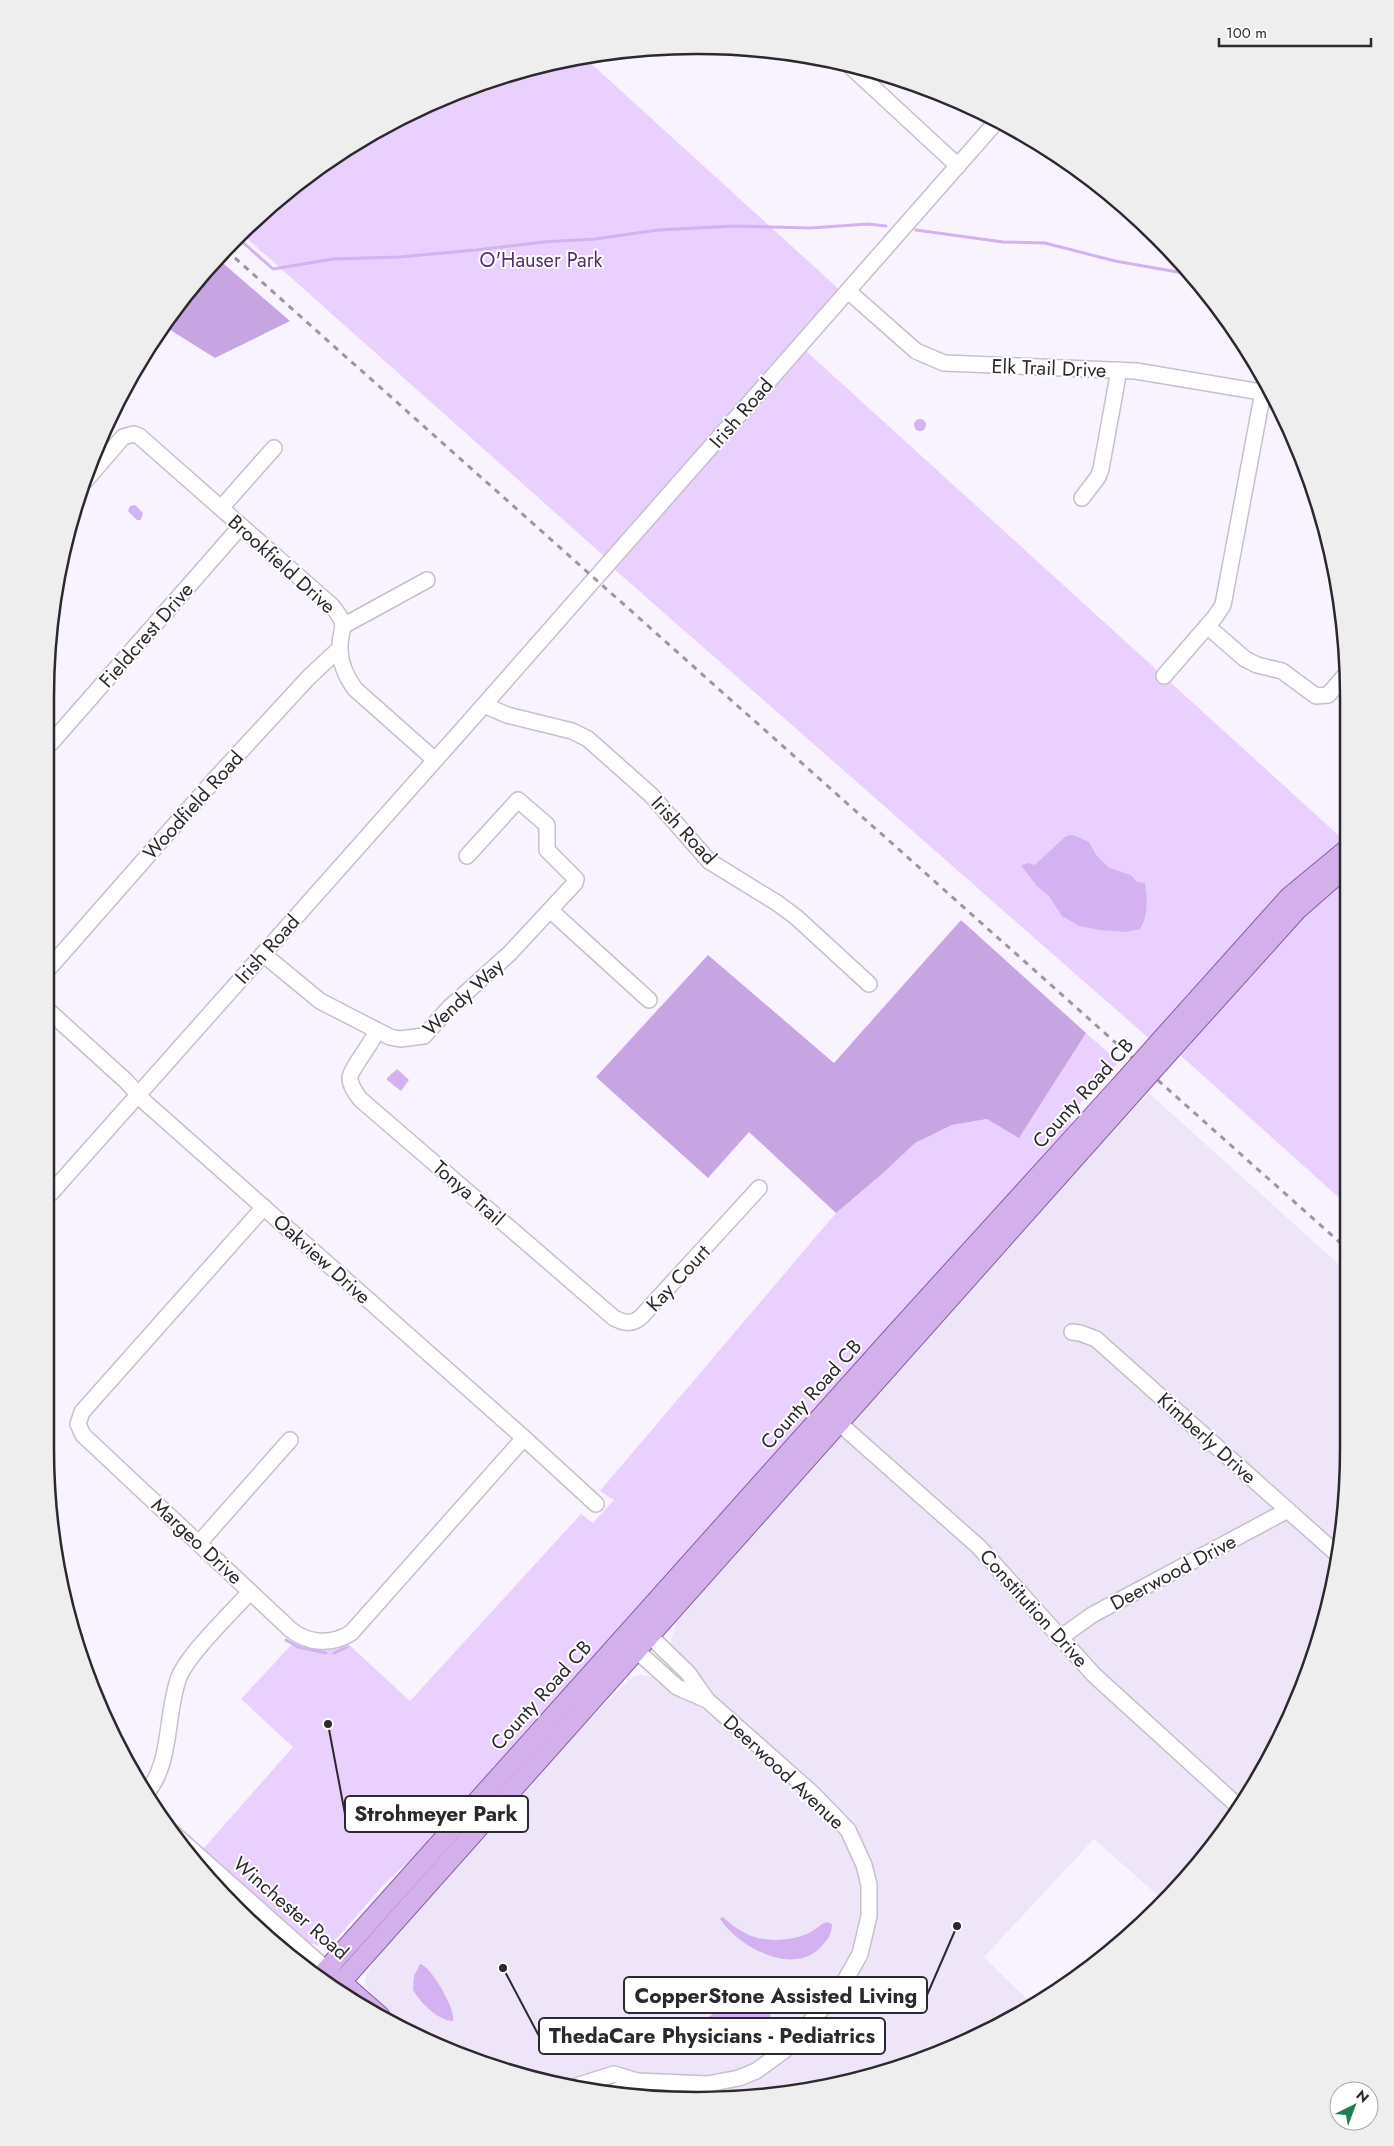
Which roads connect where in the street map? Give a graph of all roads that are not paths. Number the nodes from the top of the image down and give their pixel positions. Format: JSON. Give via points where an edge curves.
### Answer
{"nodes":[{"id":1,"x":860,"y":75,"type":"edge"},
{"id":2,"x":993,"y":126,"type":"edge"},
{"id":3,"x":958,"y":166,"type":"junction"},
{"id":4,"x":848,"y":291,"type":"junction"},
{"id":5,"x":1119,"y":370,"type":"junction"},
{"id":6,"x":1261,"y":388,"type":"edge"},
{"id":7,"x":1266,"y":396,"type":"edge"},
{"id":8,"x":274,"y":448,"type":"dead end"},
{"id":9,"x":97,"y":467,"type":"edge"},
{"id":10,"x":1082,"y":498,"type":"dead end"},
{"id":11,"x":221,"y":508,"type":"junction"},
{"id":12,"x":241,"y":526,"type":"junction"},
{"id":13,"x":427,"y":580,"type":"dead end"},
{"id":14,"x":343,"y":626,"type":"junction"},
{"id":15,"x":1207,"y":626,"type":"junction"},
{"id":16,"x":340,"y":649,"type":"junction"},
{"id":17,"x":1164,"y":676,"type":"dead end"},
{"id":18,"x":1340,"y":682,"type":"edge"},
{"id":19,"x":484,"y":704,"type":"junction"},
{"id":20,"x":54,"y":740,"type":"edge"},
{"id":21,"x":435,"y":760,"type":"junction"},
{"id":22,"x":1340,"y":855,"type":"edge"},
{"id":23,"x":467,"y":856,"type":"dead end"},
{"id":24,"x":1340,"y":872,"type":"edge"},
{"id":25,"x":550,"y":910,"type":"junction"},
{"id":26,"x":263,"y":954,"type":"junction"},
{"id":27,"x":54,"y":963,"type":"edge"},
{"id":28,"x":869,"y":984,"type":"dead end"},
{"id":29,"x":649,"y":1000,"type":"dead end"},
{"id":30,"x":54,"y":1016,"type":"edge"},
{"id":31,"x":377,"y":1031,"type":"junction"},
{"id":32,"x":1166,"y":1046,"type":"junction"},
{"id":33,"x":138,"y":1094,"type":"junction"},
{"id":34,"x":759,"y":1188,"type":"dead end"},
{"id":35,"x":54,"y":1190,"type":"edge"},
{"id":36,"x":264,"y":1207,"type":"junction"},
{"id":37,"x":641,"y":1317,"type":"joint"},
{"id":38,"x":1072,"y":1332,"type":"dead end"},
{"id":39,"x":833,"y":1418,"type":"junction"},
{"id":40,"x":524,"y":1438,"type":"junction"},
{"id":41,"x":290,"y":1440,"type":"dead end"},
{"id":42,"x":596,"y":1504,"type":"dead end"},
{"id":43,"x":1288,"y":1510,"type":"junction"},
{"id":44,"x":199,"y":1544,"type":"junction"},
{"id":45,"x":1332,"y":1550,"type":"edge"},
{"id":46,"x":250,"y":1592,"type":"junction"},
{"id":47,"x":629,"y":1630,"type":"junction"},
{"id":48,"x":650,"y":1636,"type":"junction"},
{"id":49,"x":1060,"y":1638,"type":"junction"},
{"id":50,"x":637,"y":1651,"type":"junction"},
{"id":51,"x":707,"y":1700,"type":"junction"},
{"id":52,"x":150,"y":1787,"type":"edge"},
{"id":53,"x":1235,"y":1802,"type":"edge"},
{"id":54,"x":205,"y":1863,"type":"edge"},
{"id":55,"x":314,"y":1965,"type":"edge"},
{"id":56,"x":323,"y":1972,"type":"edge"},
{"id":57,"x":339,"y":1984,"type":"edge"},
{"id":58,"x":637,"y":2081,"type":"junction"},
{"id":59,"x":587,"y":2083,"type":"edge"},
{"id":60,"x":623,"y":2088,"type":"edge"}],
"edges":[{"from":1,"to":3,"type":"street"},
{"from":2,"to":3,"type":"street","name":"Irish Road"},
{"from":3,"to":4,"type":"street","name":"Irish Road"},
{"from":4,"to":5,"type":"street","name":"Elk Trail Drive","via":[[916,351],[944,363]]},
{"from":4,"to":19,"type":"street","name":"Irish Road"},
{"from":5,"to":6,"type":"street","name":"Elk Trail Drive"},
{"from":5,"to":10,"type":"street","via":[[1101,469]]},
{"from":7,"to":15,"type":"street","via":[[1224,598],[1220,612]]},
{"from":8,"to":11,"type":"street"},
{"from":9,"to":11,"type":"street","name":"Brookfield Drive","via":[[120,439],[139,436]]},
{"from":11,"to":12,"type":"street","name":"Brookfield Drive"},
{"from":12,"to":14,"type":"street","name":"Brookfield Drive","via":[[332,606]]},
{"from":12,"to":20,"type":"street","name":"Fieldcrest Drive"},
{"from":13,"to":14,"type":"street"},
{"from":14,"to":16,"type":"street","name":"Brookfield Drive"},
{"from":15,"to":17,"type":"street"},
{"from":15,"to":18,"type":"street","via":[[1251,663],[1282,671],[1311,694],[1322,697]]},
{"from":16,"to":21,"type":"street","name":"Brookfield Drive","via":[[345,671],[355,690]]},
{"from":16,"to":27,"type":"street","name":"Woodfield Road","via":[[308,677]]},
{"from":19,"to":21,"type":"street","name":"Irish Road"},
{"from":19,"to":28,"type":"street","name":"Irish Road","via":[[507,715],[572,731],[588,740],[651,795],[709,861],[796,917]]},
{"from":21,"to":26,"type":"street","name":"Irish Road"},
{"from":22,"to":32,"type":"main road","name":"County Road CB","via":[[1289,897]]},
{"from":23,"to":25,"type":"street","name":"Wendy Way","via":[[518,800],[547,825],[547,850],[576,879]]},
{"from":24,"to":32,"type":"main road","name":"County Road CB","via":[[1298,909]]},
{"from":25,"to":29,"type":"street"},
{"from":25,"to":31,"type":"street","name":"Wendy Way","via":[[424,1036],[400,1039]]},
{"from":26,"to":31,"type":"street","name":"Wendy Way","via":[[320,1001]]},
{"from":26,"to":33,"type":"street","name":"Irish Road"},
{"from":30,"to":33,"type":"street","name":"Oakview Drive"},
{"from":31,"to":37,"type":"street","name":"Tonya Trail","via":[[368,1050],[351,1071],[350,1083],[360,1099],[614,1318],[630,1323]]},
{"from":32,"to":39,"type":"main road","name":"County Road CB","bridge":true},
{"from":33,"to":35,"type":"street","name":"Irish Road"},
{"from":33,"to":36,"type":"street","name":"Oakview Drive"},
{"from":34,"to":37,"type":"street","name":"Kay Court"},
{"from":36,"to":40,"type":"street","name":"Oakview Drive"},
{"from":36,"to":44,"type":"street","name":"Margeo Drive","via":[[79,1417],[79,1429],[83,1435]]},
{"from":38,"to":43,"type":"street","name":"Kimberly Drive","via":[[1096,1340]]},
{"from":39,"to":47,"type":"main road","name":"County Road CB"},
{"from":39,"to":48,"type":"main road","name":"County Road CB"},
{"from":39,"to":49,"type":"street","name":"Constitution Drive","via":[[979,1547]]},
{"from":40,"to":42,"type":"street","name":"Oakview Drive"},
{"from":40,"to":46,"type":"street","name":"Margeo Drive","via":[[345,1636],[323,1642],[298,1635]]},
{"from":41,"to":44,"type":"street"},
{"from":43,"to":45,"type":"street","name":"Kimberly Drive"},
{"from":43,"to":49,"type":"street","name":"Deerwood Drive","via":[[1092,1615]]},
{"from":44,"to":46,"type":"street","name":"Margeo Drive"},
{"from":46,"to":52,"type":"street","via":[[184,1668],[175,1691],[160,1772]]},
{"from":47,"to":48,"type":"street","name":"Deerwood Avenue"},
{"from":47,"to":50,"type":"street","name":"Deerwood Avenue"},
{"from":47,"to":56,"type":"main road","name":"County Road CB"},
{"from":48,"to":50,"type":"main road","name":"County Road CB"},
{"from":48,"to":51,"type":"street","name":"Deerwood Avenue","via":[[688,1673]]},
{"from":49,"to":53,"type":"street","name":"Constitution Drive","via":[[1094,1675]]},
{"from":50,"to":51,"type":"street","name":"Deerwood Avenue","via":[[677,1687]]},
{"from":50,"to":57,"type":"main road","name":"County Road CB"},
{"from":51,"to":58,"type":"street","name":"Deerwood Avenue","via":[[812,1793],[848,1830],[864,1864],[869,1885],[866,1936],[842,1986],[771,2062],[756,2071],[723,2082]]},
{"from":54,"to":55,"type":"street","name":"Winchester Road"},
{"from":58,"to":59,"type":"street","name":"Deerwood Avenue","via":[[614,2074]]},
{"from":58,"to":60,"type":"street","name":"Deerwood Avenue"}]}
